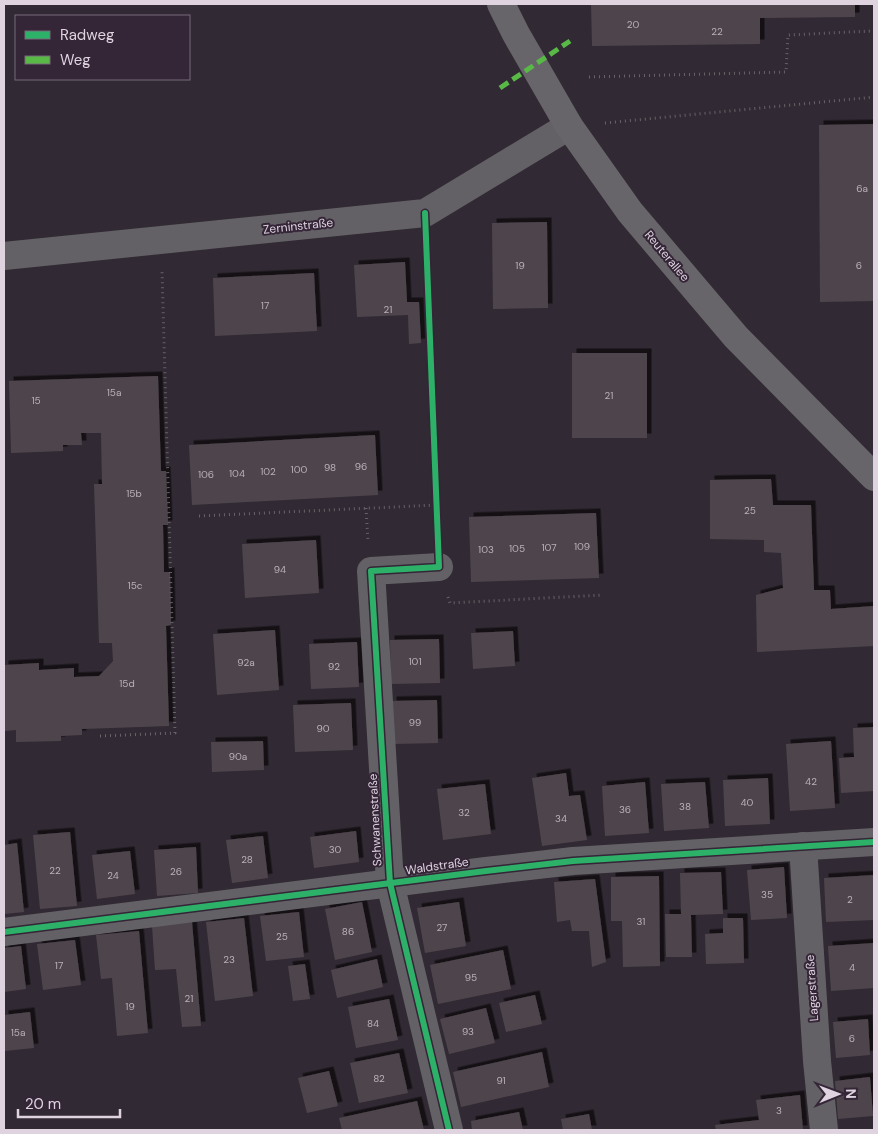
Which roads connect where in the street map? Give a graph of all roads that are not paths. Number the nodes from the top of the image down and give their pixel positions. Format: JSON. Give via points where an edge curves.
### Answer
{"nodes":[{"id":1,"x":501,"y":4,"type":"edge"},
{"id":2,"x":569,"y":126,"type":"junction"},
{"id":3,"x":4,"y":256,"type":"edge"},
{"id":4,"x":874,"y":477,"type":"edge"},
{"id":5,"x":439,"y":568,"type":"road end"},
{"id":6,"x":874,"y":842,"type":"edge"},
{"id":7,"x":803,"y":846,"type":"junction"},
{"id":8,"x":390,"y":883,"type":"junction"},
{"id":9,"x":4,"y":932,"type":"edge"},
{"id":10,"x":449,"y":1130,"type":"edge"},
{"id":11,"x":824,"y":1130,"type":"edge"}],
"edges":[{"from":1,"to":2,"type":"street","name":"Reuterallee"},
{"from":2,"to":3,"type":"street","name":"Zerninstraße","via":[[425,213]]},
{"from":2,"to":4,"type":"street","name":"Reuterallee","via":[[630,212],[736,337]]},
{"from":5,"to":8,"type":"street","name":"Schwanenstraße","via":[[371,571]]},
{"from":6,"to":7,"type":"street","name":"Waldstraße"},
{"from":7,"to":8,"type":"street","name":"Waldstraße","via":[[573,861]]},
{"from":7,"to":11,"type":"street","name":"Lagerstraße"},
{"from":8,"to":9,"type":"street","name":"Waldstraße"},
{"from":8,"to":10,"type":"street","name":"Schwanenstraße"}]}
